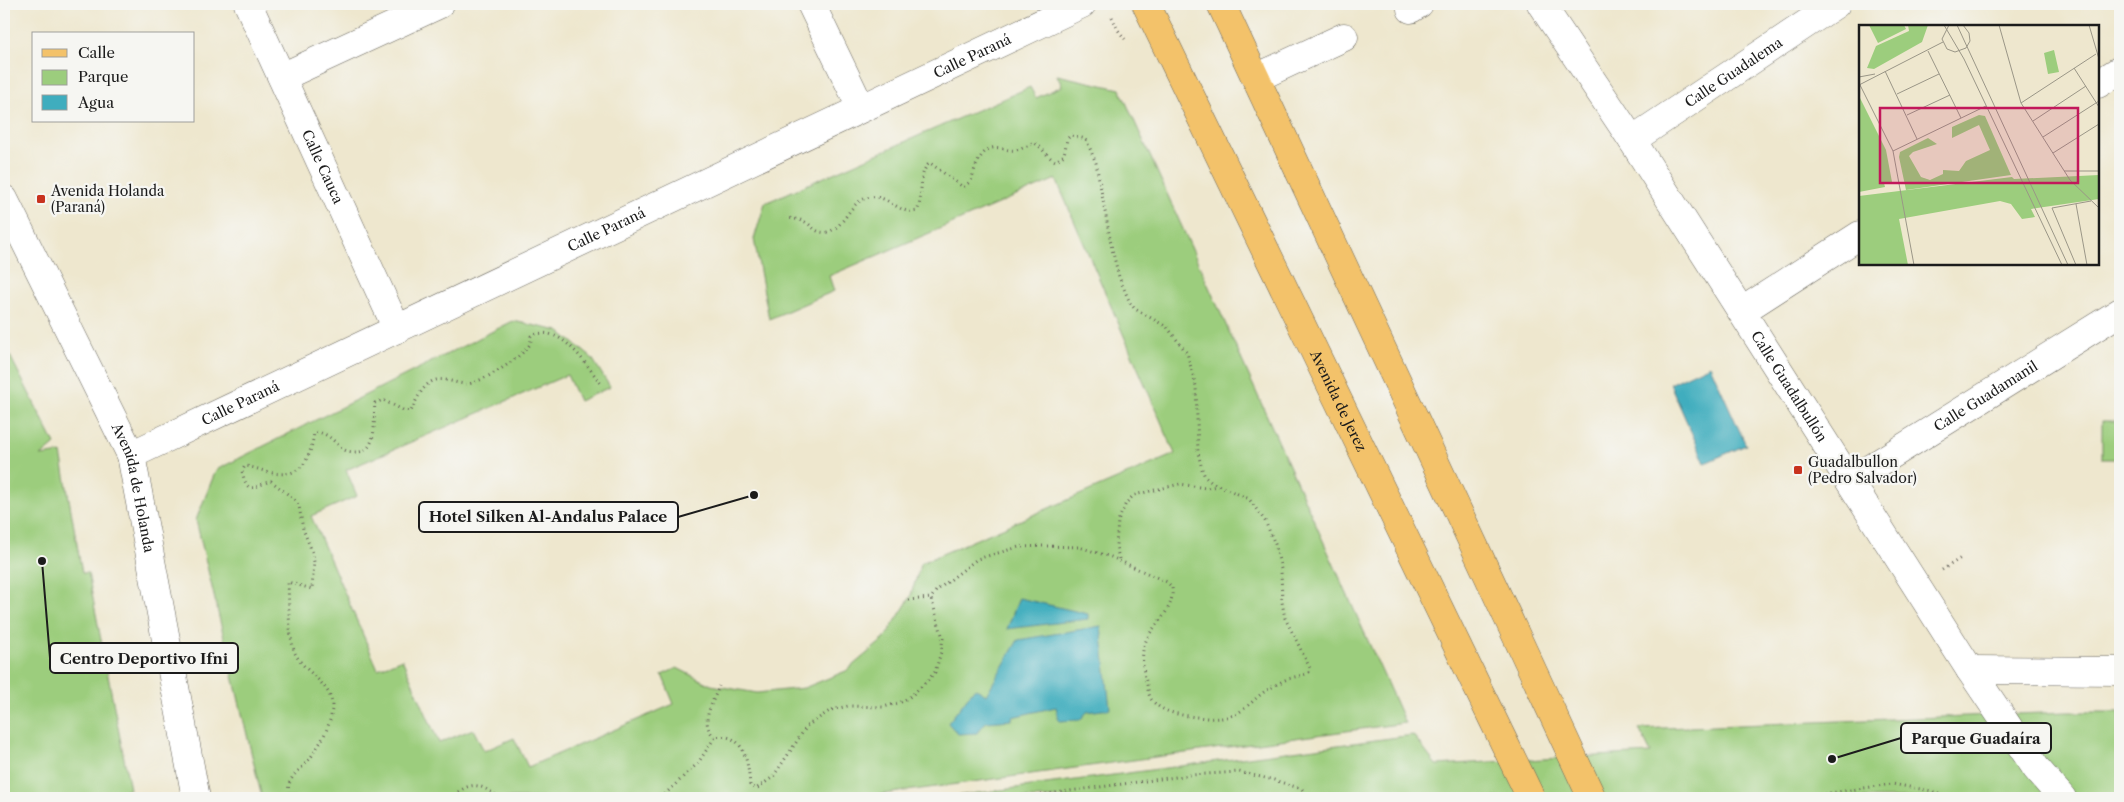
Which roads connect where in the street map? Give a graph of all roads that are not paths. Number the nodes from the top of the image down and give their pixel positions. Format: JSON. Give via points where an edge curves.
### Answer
{"nodes":[{"id":1,"x":248,"y":4,"type":"edge"},
{"id":2,"x":440,"y":4,"type":"edge"},
{"id":3,"x":811,"y":4,"type":"edge"},
{"id":4,"x":1082,"y":4,"type":"edge"},
{"id":5,"x":1146,"y":4,"type":"edge"},
{"id":6,"x":1220,"y":4,"type":"edge"},
{"id":7,"x":1541,"y":4,"type":"edge"},
{"id":8,"x":1836,"y":4,"type":"edge"},
{"id":9,"x":1344,"y":37,"type":"dead end"},
{"id":10,"x":2120,"y":70,"type":"edge"},
{"id":11,"x":282,"y":77,"type":"junction"},
{"id":12,"x":1256,"y":78,"type":"junction"},
{"id":13,"x":2099,"y":83,"type":"edge"},
{"id":14,"x":861,"y":108,"type":"junction"},
{"id":15,"x":1632,"y":140,"type":"junction"},
{"id":16,"x":4,"y":198,"type":"edge"},
{"id":17,"x":1859,"y":236,"type":"edge"},
{"id":18,"x":1742,"y":311,"type":"junction"},
{"id":19,"x":2120,"y":312,"type":"edge"},
{"id":20,"x":397,"y":329,"type":"junction"},
{"id":21,"x":131,"y":455,"type":"junction"},
{"id":22,"x":1850,"y":481,"type":"junction"},
{"id":23,"x":1970,"y":670,"type":"junction"},
{"id":24,"x":2120,"y":671,"type":"edge"},
{"id":25,"x":196,"y":798,"type":"edge"},
{"id":26,"x":1531,"y":798,"type":"edge"},
{"id":27,"x":1592,"y":798,"type":"edge"},
{"id":28,"x":2062,"y":798,"type":"edge"}],
"edges":[{"from":1,"to":11,"type":"street","name":"Calle Cauca"},
{"from":2,"to":11,"type":"street"},
{"from":3,"to":14,"type":"street"},
{"from":4,"to":14,"type":"street","name":"Calle Paraná"},
{"from":5,"to":26,"type":"main road","name":"Avenida de Jerez"},
{"from":6,"to":12,"type":"main road"},
{"from":7,"to":15,"type":"street","name":"Calle Guadalbullón"},
{"from":8,"to":15,"type":"street","name":"Calle Guadalema"},
{"from":9,"to":12,"type":"street"},
{"from":10,"to":13,"type":"street"},
{"from":11,"to":20,"type":"street","name":"Calle Cauca"},
{"from":12,"to":27,"type":"main road"},
{"from":14,"to":20,"type":"street","name":"Calle Paraná"},
{"from":15,"to":18,"type":"street","name":"Calle Guadalbullón"},
{"from":16,"to":21,"type":"street","name":"Avenida de Holanda"},
{"from":17,"to":18,"type":"street"},
{"from":18,"to":22,"type":"street","name":"Calle Guadalbullón"},
{"from":19,"to":22,"type":"street","name":"Calle Guadamanil"},
{"from":20,"to":21,"type":"street","name":"Calle Paraná"},
{"from":21,"to":25,"type":"street","name":"Avenida de Holanda"},
{"from":22,"to":23,"type":"street","name":"Calle Guadalbullón"},
{"from":23,"to":24,"type":"street"},
{"from":23,"to":28,"type":"street","name":"Calle Guadalbullón","via":[[2036,768]]}]}
